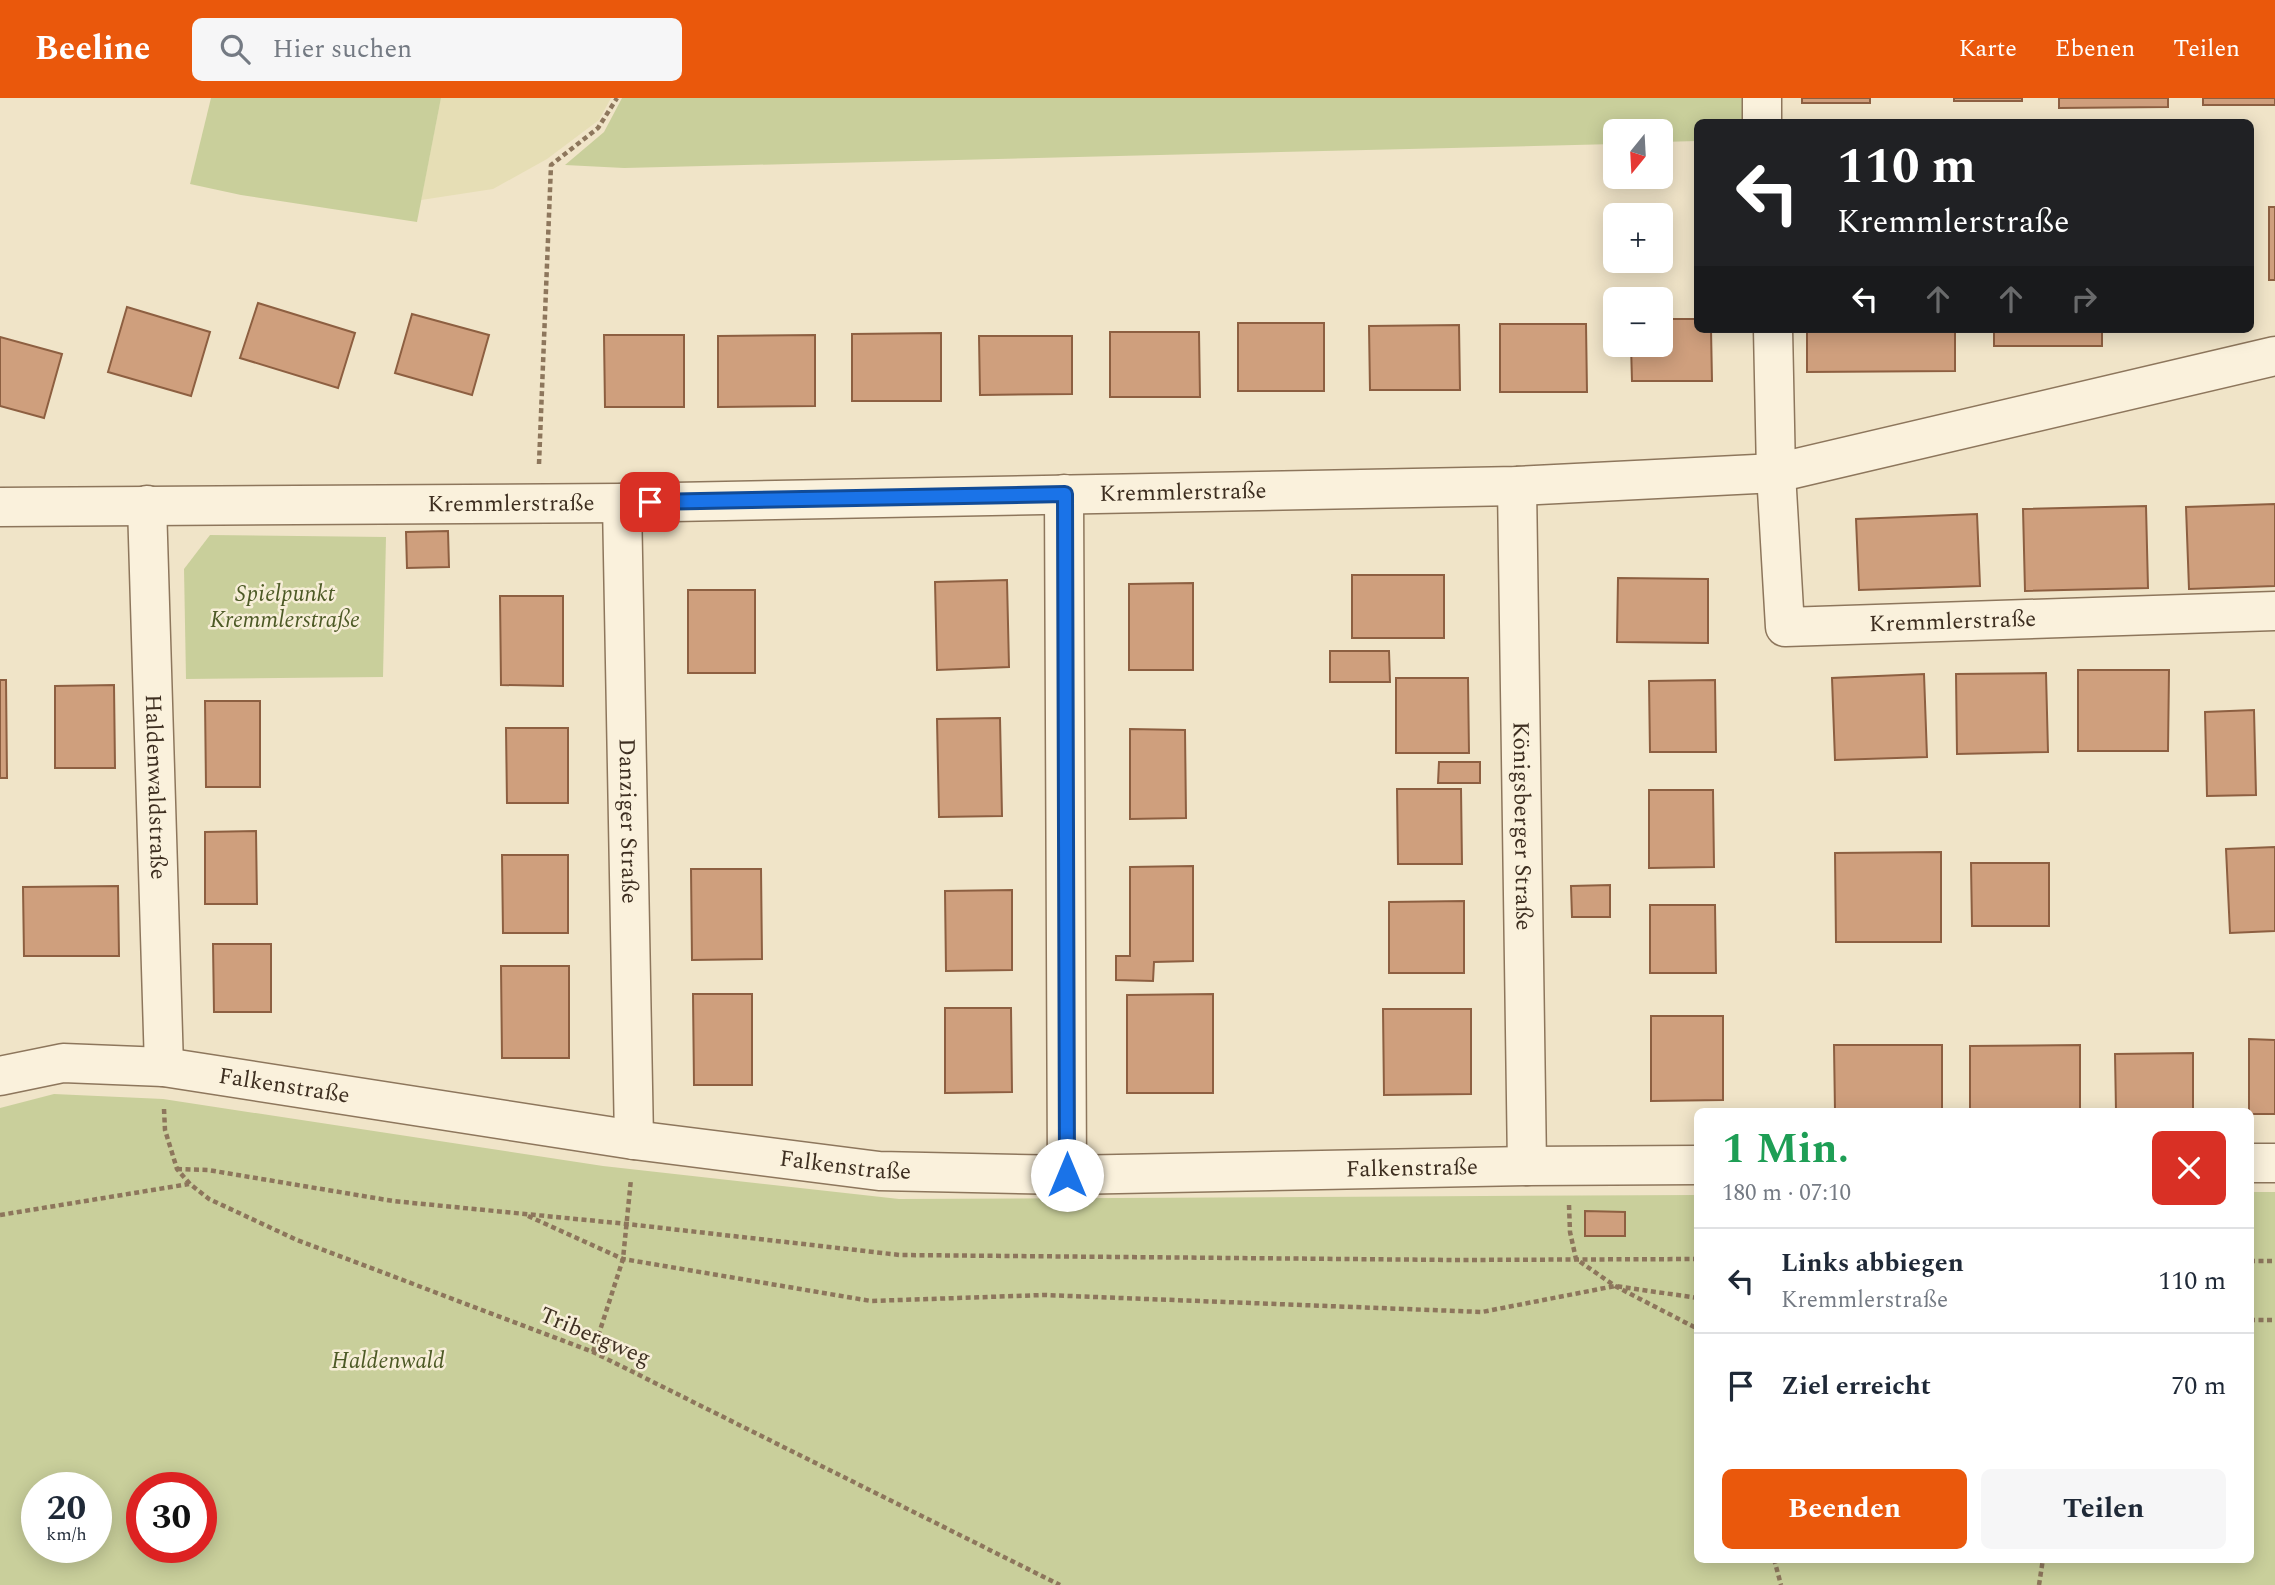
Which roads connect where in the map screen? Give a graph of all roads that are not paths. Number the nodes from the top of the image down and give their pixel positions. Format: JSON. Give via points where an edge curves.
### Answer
{"nodes":[{"id":1,"x":1762,"y":98,"type":"edge"},
{"id":2,"x":1762,"y":119,"type":"edge"},
{"id":3,"x":1773,"y":333,"type":"edge"},
{"id":4,"x":2275,"y":356,"type":"edge"},
{"id":5,"x":1776,"y":473,"type":"junction"},
{"id":6,"x":1517,"y":486,"type":"junction"},
{"id":7,"x":1065,"y":494,"type":"junction"},
{"id":8,"x":622,"y":502,"type":"junction"},
{"id":9,"x":147,"y":505,"type":"junction"},
{"id":10,"x":0,"y":507,"type":"edge"},
{"id":11,"x":2275,"y":611,"type":"edge"},
{"id":12,"x":0,"y":1076,"type":"edge"},
{"id":13,"x":164,"y":1083,"type":"junction"},
{"id":14,"x":634,"y":1140,"type":"junction"},
{"id":15,"x":2254,"y":1163,"type":"edge"},
{"id":16,"x":2275,"y":1164,"type":"edge"},
{"id":17,"x":1694,"y":1165,"type":"edge"},
{"id":18,"x":1527,"y":1166,"type":"junction"},
{"id":19,"x":1067,"y":1175,"type":"junction"}],
"edges":[{"from":1,"to":2,"type":"street"},
{"from":3,"to":5,"type":"street"},
{"from":4,"to":5,"type":"street","name":"Kremmlerstraße"},
{"from":5,"to":6,"type":"street","name":"Kremmlerstraße"},
{"from":5,"to":11,"type":"street","name":"Kremmlerstraße","via":[[1785,628]]},
{"from":6,"to":7,"type":"street","name":"Kremmlerstraße"},
{"from":6,"to":18,"type":"street","name":"Königsberger Straße"},
{"from":7,"to":8,"type":"street","name":"Kremmlerstraße"},
{"from":7,"to":19,"type":"street"},
{"from":8,"to":9,"type":"street","name":"Kremmlerstraße"},
{"from":8,"to":14,"type":"street","name":"Danziger Straße"},
{"from":9,"to":10,"type":"street","name":"Kremmlerstraße"},
{"from":9,"to":13,"type":"street","name":"Haldenwaldstraße"},
{"from":12,"to":13,"type":"street","name":"Falkenstraße","via":[[63,1063]]},
{"from":13,"to":14,"type":"street","name":"Falkenstraße"},
{"from":14,"to":19,"type":"street","name":"Falkenstraße","via":[[879,1171]]},
{"from":15,"to":16,"type":"street"},
{"from":17,"to":18,"type":"street","name":"Falkenstraße"},
{"from":18,"to":19,"type":"street","name":"Falkenstraße"}]}
